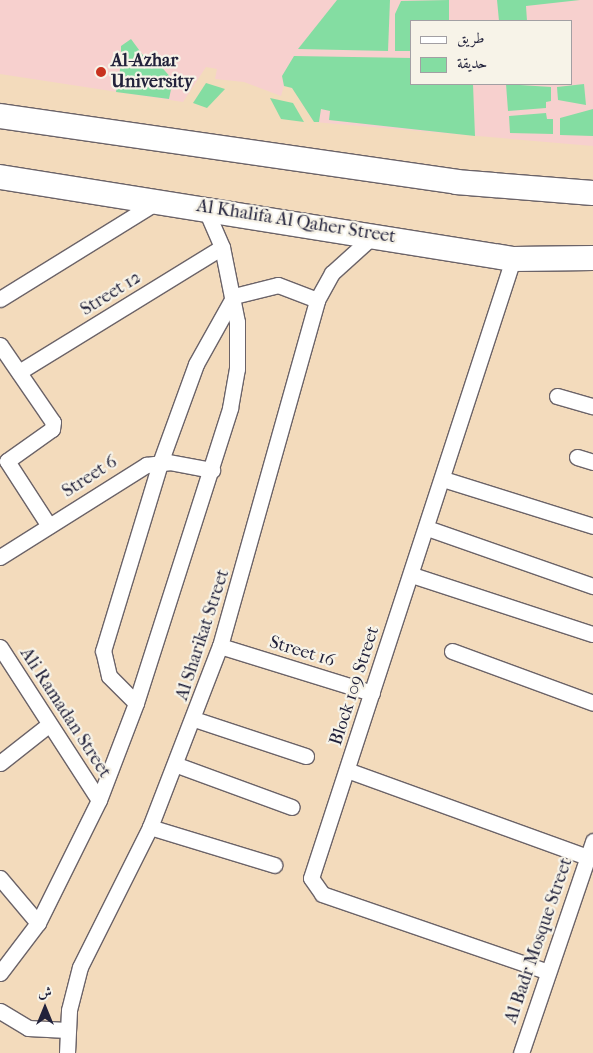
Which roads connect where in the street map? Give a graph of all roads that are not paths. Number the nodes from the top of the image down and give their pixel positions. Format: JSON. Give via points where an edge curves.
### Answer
{"nodes":[{"id":1,"x":1,"y":117,"type":"edge"},
{"id":2,"x":0,"y":177,"type":"edge"},
{"id":3,"x":593,"y":194,"type":"edge"},
{"id":4,"x":159,"y":201,"type":"junction"},
{"id":5,"x":205,"y":208,"type":"junction"},
{"id":6,"x":375,"y":234,"type":"junction"},
{"id":7,"x":222,"y":247,"type":"junction"},
{"id":8,"x":593,"y":258,"type":"edge"},
{"id":9,"x":513,"y":259,"type":"junction"},
{"id":10,"x":234,"y":296,"type":"junction"},
{"id":11,"x":0,"y":299,"type":"edge"},
{"id":12,"x":317,"y":300,"type":"junction"},
{"id":13,"x":0,"y":345,"type":"edge"},
{"id":14,"x":19,"y":372,"type":"junction"},
{"id":15,"x":557,"y":396,"type":"dead end"},
{"id":16,"x":593,"y":406,"type":"edge"},
{"id":17,"x":577,"y":457,"type":"dead end"},
{"id":18,"x":593,"y":462,"type":"edge"},
{"id":19,"x":160,"y":463,"type":"junction"},
{"id":20,"x":212,"y":470,"type":"junction"},
{"id":21,"x":443,"y":479,"type":"junction"},
{"id":22,"x":49,"y":526,"type":"junction"},
{"id":23,"x":593,"y":526,"type":"edge"},
{"id":24,"x":427,"y":528,"type":"junction"},
{"id":25,"x":0,"y":557,"type":"edge"},
{"id":26,"x":412,"y":574,"type":"junction"},
{"id":27,"x":593,"y":586,"type":"edge"},
{"id":28,"x":593,"y":634,"type":"edge"},
{"id":29,"x":220,"y":646,"type":"junction"},
{"id":30,"x":0,"y":647,"type":"edge"},
{"id":31,"x":452,"y":651,"type":"dead end"},
{"id":32,"x":372,"y":693,"type":"junction"},
{"id":33,"x":136,"y":703,"type":"junction"},
{"id":34,"x":593,"y":703,"type":"edge"},
{"id":35,"x":194,"y":719,"type":"junction"},
{"id":36,"x":48,"y":726,"type":"junction"},
{"id":37,"x":306,"y":756,"type":"dead end"},
{"id":38,"x":0,"y":763,"type":"edge"},
{"id":39,"x":177,"y":765,"type":"junction"},
{"id":40,"x":347,"y":770,"type":"junction"},
{"id":41,"x":99,"y":800,"type":"junction"},
{"id":42,"x":292,"y":807,"type":"dead end"},
{"id":43,"x":150,"y":827,"type":"junction"},
{"id":44,"x":593,"y":842,"type":"edge"},
{"id":45,"x":587,"y":857,"type":"junction"},
{"id":46,"x":274,"y":865,"type":"dead end"},
{"id":47,"x":0,"y":878,"type":"edge"},
{"id":48,"x":38,"y":923,"type":"junction"},
{"id":49,"x":548,"y":972,"type":"junction"},
{"id":50,"x":0,"y":973,"type":"edge"},
{"id":51,"x":0,"y":1011,"type":"edge"},
{"id":52,"x":67,"y":1030,"type":"junction"},
{"id":53,"x":67,"y":1053,"type":"edge"},
{"id":54,"x":521,"y":1053,"type":"edge"}],
"edges":[{"from":1,"to":3,"type":"main road","via":[[456,182]]},
{"from":2,"to":4,"type":"main road","name":"Al Khalifa Al Qaher Street"},
{"from":4,"to":5,"type":"main road","name":"Al Khalifa Al Qaher Street"},
{"from":4,"to":11,"type":"street"},
{"from":5,"to":6,"type":"main road","name":"Al Khalifa Al Qaher Street"},
{"from":5,"to":7,"type":"street"},
{"from":6,"to":9,"type":"main road","name":"Al Khalifa Al Qaher Street"},
{"from":6,"to":12,"type":"street","name":"Al Sharikat Street","via":[[332,273]]},
{"from":7,"to":10,"type":"street"},
{"from":7,"to":14,"type":"street","name":"Street 12"},
{"from":8,"to":9,"type":"main road","name":"Al Khalifa Al Qaher Street"},
{"from":9,"to":21,"type":"street","name":"Block 109 Street"},
{"from":10,"to":12,"type":"street","via":[[278,285]]},
{"from":10,"to":19,"type":"street","via":[[196,364]]},
{"from":10,"to":20,"type":"street","via":[[237,369]]},
{"from":12,"to":29,"type":"street","name":"Al Sharikat Street"},
{"from":13,"to":14,"type":"street"},
{"from":14,"to":22,"type":"street","via":[[54,426],[9,456],[7,463]]},
{"from":15,"to":16,"type":"street"},
{"from":17,"to":18,"type":"street"},
{"from":19,"to":20,"type":"street","name":"Street 6"},
{"from":19,"to":22,"type":"street","name":"Street 6","via":[[134,470]]},
{"from":19,"to":33,"type":"street","via":[[104,651],[109,676]]},
{"from":20,"to":33,"type":"street"},
{"from":21,"to":23,"type":"street"},
{"from":21,"to":24,"type":"street","name":"Block 109 Street"},
{"from":22,"to":25,"type":"street","name":"Street 6"},
{"from":24,"to":26,"type":"street","name":"Block 109 Street"},
{"from":24,"to":27,"type":"street"},
{"from":26,"to":28,"type":"street"},
{"from":26,"to":32,"type":"street","name":"Block 109 Street"},
{"from":29,"to":32,"type":"street","name":"Street 16"},
{"from":29,"to":35,"type":"street","name":"Al Sharikat Street"},
{"from":30,"to":36,"type":"street","name":"Ali Ramadan Street"},
{"from":31,"to":34,"type":"street"},
{"from":32,"to":40,"type":"street","name":"Block 109 Street"},
{"from":33,"to":41,"type":"street"},
{"from":35,"to":37,"type":"street"},
{"from":35,"to":39,"type":"street","name":"Al Sharikat Street"},
{"from":36,"to":38,"type":"street"},
{"from":36,"to":41,"type":"street","name":"Ali Ramadan Street"},
{"from":39,"to":42,"type":"street"},
{"from":39,"to":43,"type":"street","name":"Al Sharikat Street"},
{"from":40,"to":45,"type":"street"},
{"from":40,"to":49,"type":"street","name":"Block 109 Street","via":[[311,878],[316,891]]},
{"from":41,"to":48,"type":"street"},
{"from":43,"to":46,"type":"street"},
{"from":43,"to":52,"type":"street","name":"Al Sharikat Street","via":[[80,967]]},
{"from":44,"to":45,"type":"street","name":"Al Badr Mosque Street"},
{"from":45,"to":49,"type":"street","name":"Al Badr Mosque Street"},
{"from":47,"to":48,"type":"street"},
{"from":48,"to":50,"type":"street"},
{"from":49,"to":54,"type":"street","name":"Al Badr Mosque Street"},
{"from":51,"to":52,"type":"street","via":[[28,1028]]},
{"from":52,"to":53,"type":"street","name":"Al Sharikat Street"}]}
